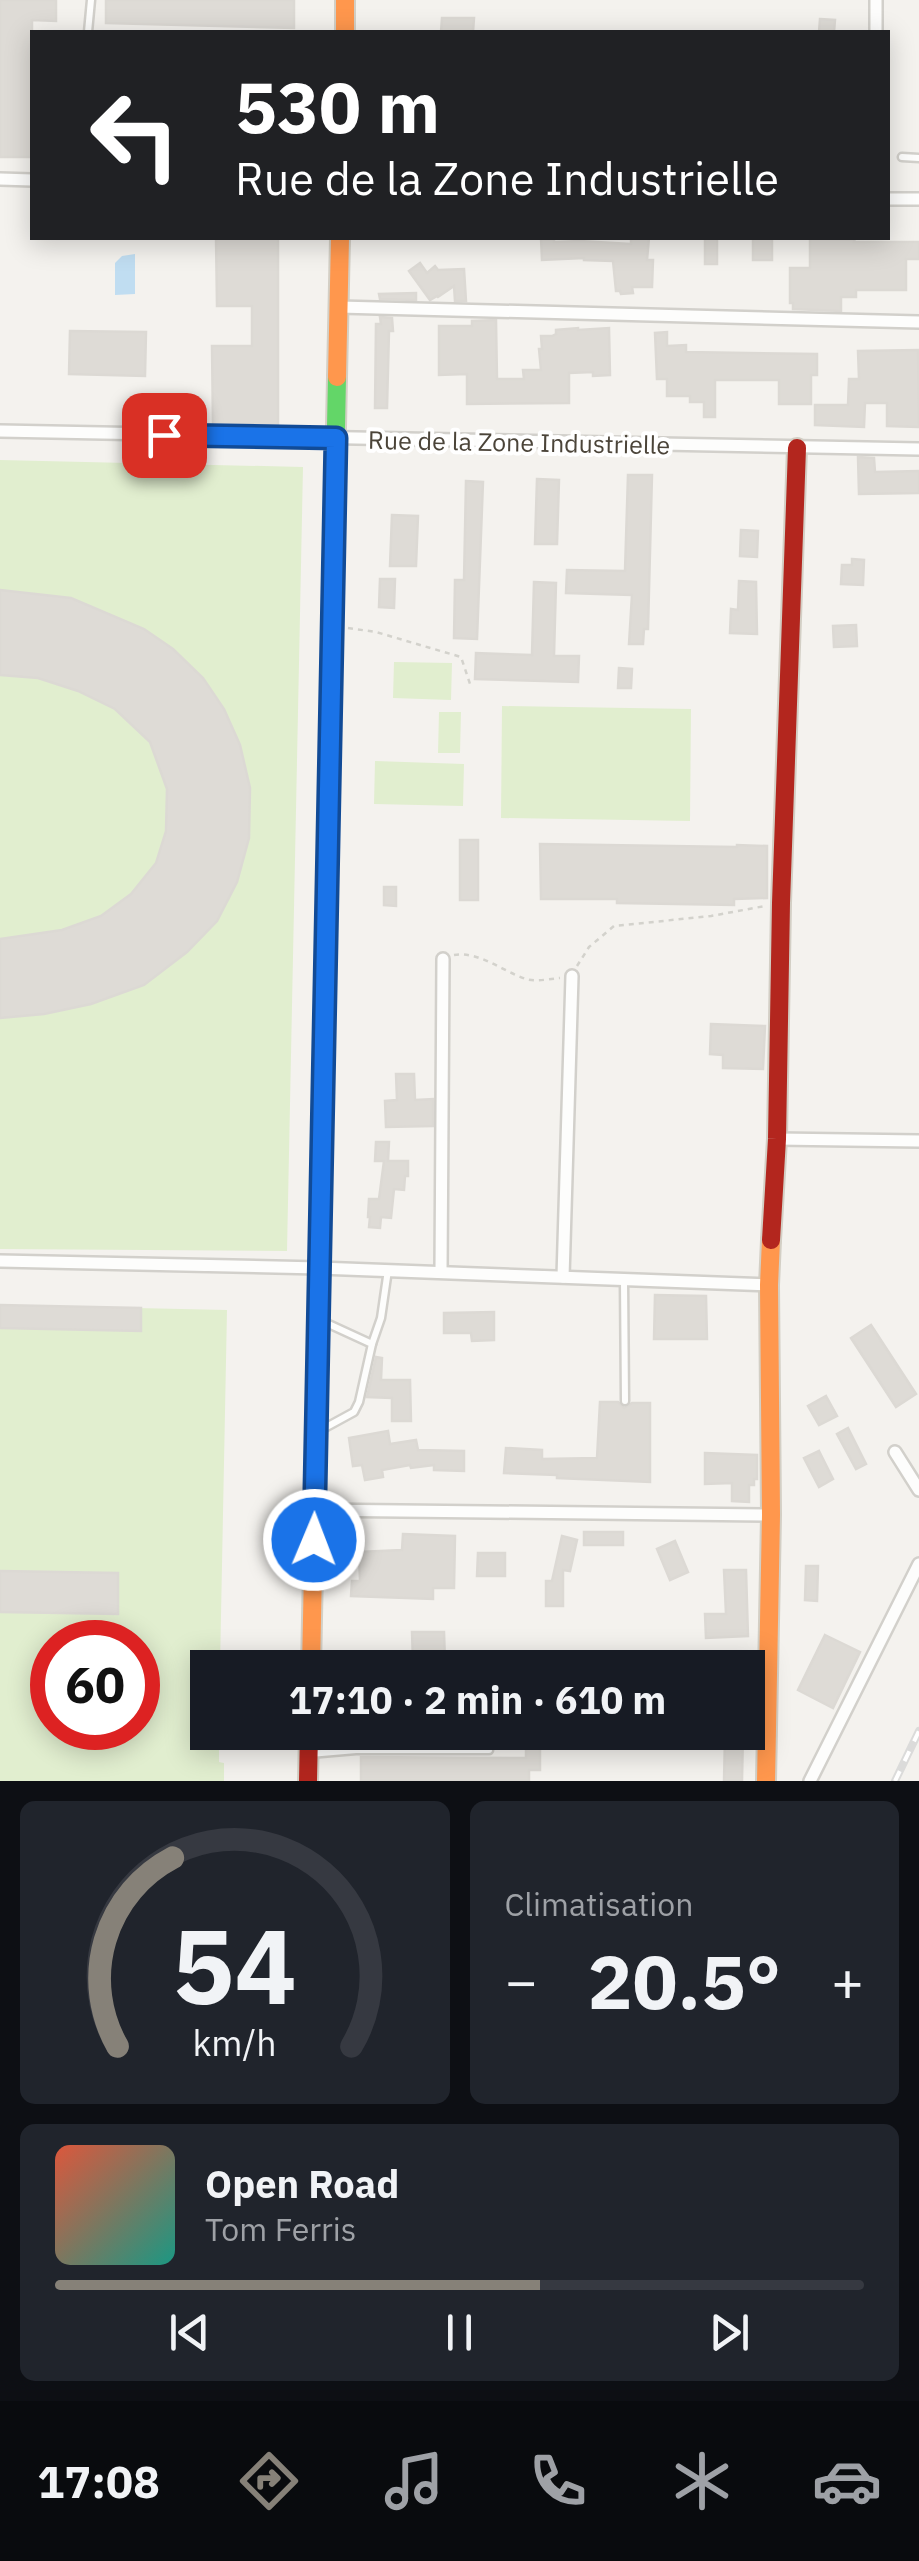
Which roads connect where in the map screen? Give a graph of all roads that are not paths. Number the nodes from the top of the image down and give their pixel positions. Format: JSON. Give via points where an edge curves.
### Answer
{"nodes":[{"id":1,"x":91,"y":0,"type":"edge"},
{"id":2,"x":346,"y":0,"type":"edge"},
{"id":3,"x":876,"y":0,"type":"edge"},
{"id":4,"x":88,"y":30,"type":"edge"},
{"id":5,"x":344,"y":30,"type":"edge"},
{"id":6,"x":876,"y":30,"type":"edge"},
{"id":7,"x":902,"y":156,"type":"dead end"},
{"id":8,"x":919,"y":158,"type":"edge"},
{"id":9,"x":0,"y":179,"type":"edge"},
{"id":10,"x":30,"y":180,"type":"edge"},
{"id":11,"x":890,"y":198,"type":"edge"},
{"id":12,"x":919,"y":200,"type":"edge"},
{"id":13,"x":340,"y":240,"type":"edge"},
{"id":14,"x":339,"y":306,"type":"junction"},
{"id":15,"x":919,"y":322,"type":"edge"},
{"id":16,"x":0,"y":431,"type":"edge"},
{"id":17,"x":336,"y":438,"type":"junction"},
{"id":18,"x":797,"y":448,"type":"junction"},
{"id":19,"x":919,"y":449,"type":"edge"},
{"id":20,"x":443,"y":959,"type":"road end"},
{"id":21,"x":572,"y":976,"type":"road end"},
{"id":22,"x":778,"y":1139,"type":"junction"},
{"id":23,"x":919,"y":1141,"type":"edge"},
{"id":24,"x":0,"y":1261,"type":"edge"},
{"id":25,"x":319,"y":1268,"type":"junction"},
{"id":26,"x":388,"y":1270,"type":"junction"},
{"id":27,"x":441,"y":1272,"type":"junction"},
{"id":28,"x":563,"y":1277,"type":"junction"},
{"id":29,"x":624,"y":1280,"type":"junction"},
{"id":30,"x":768,"y":1285,"type":"junction"},
{"id":31,"x":318,"y":1319,"type":"junction"},
{"id":32,"x":372,"y":1344,"type":"junction"},
{"id":33,"x":625,"y":1402,"type":"dead end"},
{"id":34,"x":316,"y":1432,"type":"junction"},
{"id":35,"x":895,"y":1452,"type":"dead end"},
{"id":36,"x":919,"y":1490,"type":"edge"},
{"id":37,"x":314,"y":1510,"type":"junction"},
{"id":38,"x":771,"y":1515,"type":"junction"},
{"id":39,"x":919,"y":1564,"type":"edge"},
{"id":40,"x":311,"y":1650,"type":"edge"},
{"id":41,"x":309,"y":1750,"type":"edge"},
{"id":42,"x":356,"y":1750,"type":"edge"},
{"id":43,"x":309,"y":1754,"type":"junction"},
{"id":44,"x":308,"y":1781,"type":"edge"},
{"id":45,"x":766,"y":1781,"type":"edge"},
{"id":46,"x":810,"y":1781,"type":"edge"}],
"edges":[{"from":1,"to":4,"type":"lane"},
{"from":2,"to":5,"type":"main road"},
{"from":3,"to":6,"type":"street"},
{"from":7,"to":8,"type":"lane"},
{"from":9,"to":10,"type":"street"},
{"from":11,"to":12,"type":"street"},
{"from":13,"to":14,"type":"main road"},
{"from":14,"to":15,"type":"street"},
{"from":14,"to":17,"type":"main road"},
{"from":16,"to":17,"type":"street","name":"Rue de la Zone Industrielle"},
{"from":17,"to":18,"type":"street","name":"Rue de la Zone Industrielle"},
{"from":17,"to":25,"type":"main road"},
{"from":18,"to":19,"type":"street","name":"Rue de la Zone Industrielle"},
{"from":18,"to":22,"type":"main road"},
{"from":20,"to":27,"type":"street"},
{"from":21,"to":28,"type":"street"},
{"from":22,"to":23,"type":"street"},
{"from":22,"to":30,"type":"main road"},
{"from":24,"to":25,"type":"street"},
{"from":25,"to":26,"type":"street"},
{"from":25,"to":31,"type":"main road"},
{"from":26,"to":27,"type":"street"},
{"from":26,"to":32,"type":"lane"},
{"from":27,"to":28,"type":"street"},
{"from":28,"to":29,"type":"street"},
{"from":29,"to":30,"type":"street"},
{"from":29,"to":33,"type":"lane"},
{"from":30,"to":38,"type":"main road"},
{"from":31,"to":32,"type":"lane"},
{"from":31,"to":34,"type":"main road"},
{"from":32,"to":34,"type":"lane","via":[[354,1412]]},
{"from":34,"to":37,"type":"main road"},
{"from":35,"to":36,"type":"street"},
{"from":37,"to":38,"type":"street"},
{"from":37,"to":40,"type":"main road"},
{"from":38,"to":45,"type":"main road"},
{"from":39,"to":46,"type":"street"},
{"from":41,"to":43,"type":"main road"},
{"from":42,"to":43,"type":"lane"},
{"from":43,"to":44,"type":"main road"}]}
